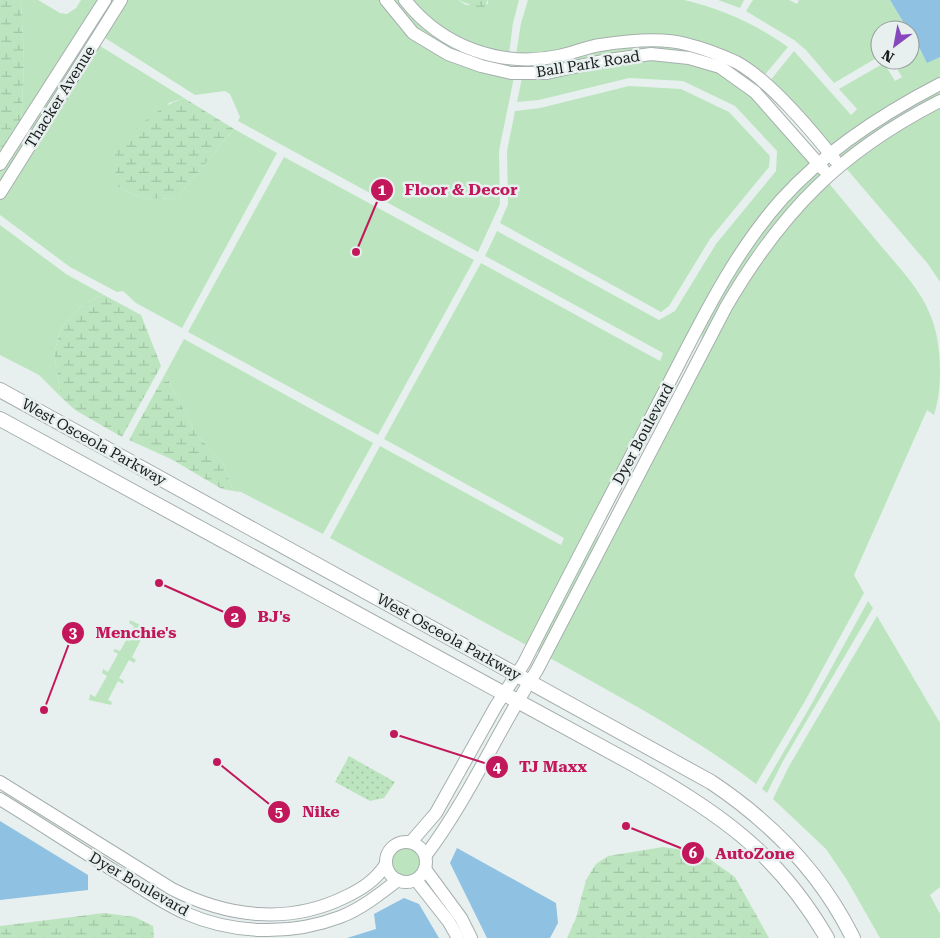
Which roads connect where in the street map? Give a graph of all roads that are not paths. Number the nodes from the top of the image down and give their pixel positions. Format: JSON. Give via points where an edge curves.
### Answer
{"nodes":[{"id":1,"x":105,"y":0,"type":"edge"},
{"id":2,"x":121,"y":0,"type":"edge"},
{"id":3,"x":386,"y":0,"type":"edge"},
{"id":4,"x":405,"y":0,"type":"edge"},
{"id":5,"x":940,"y":84,"type":"edge"},
{"id":6,"x":940,"y":101,"type":"edge"},
{"id":7,"x":25,"y":125,"type":"junction"},
{"id":8,"x":38,"y":133,"type":"junction"},
{"id":9,"x":830,"y":154,"type":"junction"},
{"id":10,"x":0,"y":164,"type":"edge"},
{"id":11,"x":819,"y":164,"type":"junction"},
{"id":12,"x":839,"y":166,"type":"junction"},
{"id":13,"x":828,"y":175,"type":"junction"},
{"id":14,"x":0,"y":193,"type":"edge"},
{"id":15,"x":700,"y":323,"type":"junction"},
{"id":16,"x":0,"y":390,"type":"edge"},
{"id":17,"x":0,"y":419,"type":"edge"},
{"id":18,"x":652,"y":448,"type":"junction"},
{"id":19,"x":633,"y":454,"type":"junction"},
{"id":20,"x":601,"y":546,"type":"junction"},
{"id":21,"x":517,"y":674,"type":"junction"},
{"id":22,"x":530,"y":681,"type":"junction"},
{"id":23,"x":504,"y":694,"type":"junction"},
{"id":24,"x":517,"y":701,"type":"junction"},
{"id":25,"x":0,"y":782,"type":"edge"},
{"id":26,"x":0,"y":799,"type":"edge"},
{"id":27,"x":411,"y":842,"type":"junction"},
{"id":28,"x":426,"y":855,"type":"junction"},
{"id":29,"x":386,"y":864,"type":"junction"},
{"id":30,"x":425,"y":869,"type":"junction"},
{"id":31,"x":398,"y":880,"type":"junction"},
{"id":32,"x":416,"y":880,"type":"junction"},
{"id":33,"x":458,"y":938,"type":"edge"},
{"id":34,"x":471,"y":938,"type":"edge"},
{"id":35,"x":827,"y":938,"type":"edge"},
{"id":36,"x":853,"y":938,"type":"edge"}],
"edges":[{"from":1,"to":7,"type":"street","name":"Thacker Avenue"},
{"from":2,"to":8,"type":"street","name":"Thacker Avenue"},
{"from":3,"to":11,"type":"street","name":"Ball Park Road","via":[[413,33],[448,54],[511,73],[548,73],[651,54],[690,58],[720,67],[755,92]]},
{"from":4,"to":9,"type":"street","name":"Ball Park Road","via":[[417,16],[441,35],[480,53],[522,60],[559,56],[599,45],[649,41],[685,44],[737,62],[774,91]]},
{"from":5,"to":9,"type":"street","name":"Dyer Boulevard","via":[[899,106]]},
{"from":6,"to":12,"type":"street","name":"Dyer Boulevard","via":[[908,117]]},
{"from":7,"to":8,"type":"street"},
{"from":7,"to":10,"type":"street","name":"Thacker Avenue"},
{"from":8,"to":14,"type":"street","name":"Thacker Avenue"},
{"from":9,"to":11,"type":"street","name":"Dyer Boulevard"},
{"from":9,"to":12,"type":"street","name":"Ball Park Road"},
{"from":11,"to":13,"type":"street","name":"Ball Park Road"},
{"from":11,"to":15,"type":"street","name":"Dyer Boulevard","via":[[783,198],[760,226],[736,260]]},
{"from":12,"to":13,"type":"street","name":"Dyer Boulevard"},
{"from":13,"to":18,"type":"street","name":"Dyer Boulevard","via":[[801,201],[752,263]]},
{"from":15,"to":18,"type":"street","via":[[697,344],[653,427]]},
{"from":15,"to":19,"type":"street","name":"Dyer Boulevard"},
{"from":16,"to":21,"type":"main road","name":"West Osceola Parkway"},
{"from":17,"to":23,"type":"main road","name":"West Osceola Parkway"},
{"from":18,"to":20,"type":"street","name":"Dyer Boulevard"},
{"from":19,"to":20,"type":"street","via":[[638,465],[603,530]]},
{"from":19,"to":21,"type":"street","name":"Dyer Boulevard"},
{"from":20,"to":22,"type":"street","name":"Dyer Boulevard"},
{"from":21,"to":22,"type":"main road","name":"West Osceola Parkway"},
{"from":21,"to":23,"type":"street","name":"Dyer Boulevard"},
{"from":22,"to":24,"type":"street","name":"Dyer Boulevard"},
{"from":22,"to":36,"type":"main road","name":"West Osceola Parkway","via":[[734,797],[796,854],[828,895]]},
{"from":23,"to":24,"type":"main road","name":"West Osceola Parkway"},
{"from":23,"to":27,"type":"street","name":"Dyer Boulevard","via":[[436,813]]},
{"from":24,"to":28,"type":"street","name":"Dyer Boulevard","via":[[449,823]]},
{"from":24,"to":35,"type":"main road","name":"West Osceola Parkway","via":[[702,803],[733,826],[768,857],[800,896]]},
{"from":25,"to":29,"type":"street","name":"Dyer Boulevard","via":[[172,889],[214,908],[272,916],[300,913],[330,905],[375,879]]},
{"from":26,"to":31,"type":"street","name":"Dyer Boulevard","via":[[163,901],[209,922],[243,929],[310,926],[365,904]]},
{"from":27,"to":28,"type":"street","via":[[418,844]]},
{"from":27,"to":29,"type":"street","via":[[396,843],[388,852]]},
{"from":28,"to":30,"type":"street"},
{"from":29,"to":31,"type":"street","via":[[392,877]]},
{"from":30,"to":32,"type":"street"},
{"from":30,"to":34,"type":"street","via":[[461,918]]},
{"from":31,"to":32,"type":"street"},
{"from":32,"to":33,"type":"street"}]}
